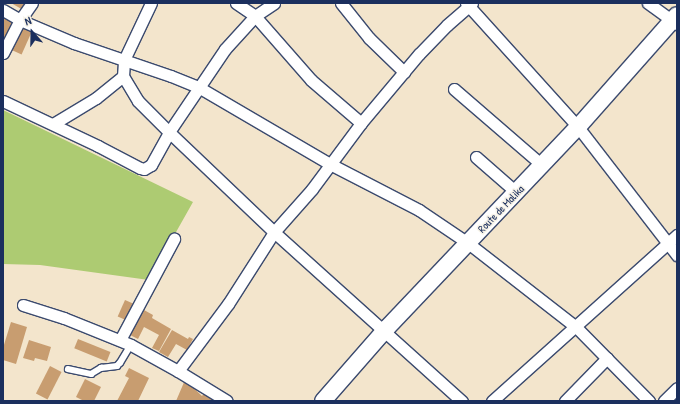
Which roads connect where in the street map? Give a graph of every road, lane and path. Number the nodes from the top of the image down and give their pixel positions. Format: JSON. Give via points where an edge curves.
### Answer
{"nodes":[{"id":1,"x":32,"y":3,"type":"edge"},
{"id":2,"x":151,"y":3,"type":"edge"},
{"id":3,"x":236,"y":3,"type":"edge"},
{"id":4,"x":274,"y":3,"type":"edge"},
{"id":5,"x":341,"y":3,"type":"edge"},
{"id":6,"x":648,"y":3,"type":"edge"},
{"id":7,"x":468,"y":4,"type":"edge"},
{"id":8,"x":3,"y":10,"type":"edge"},
{"id":9,"x":255,"y":16,"type":"junction"},
{"id":10,"x":20,"y":20,"type":"junction"},
{"id":11,"x":675,"y":20,"type":"edge"},
{"id":12,"x":3,"y":53,"type":"edge"},
{"id":13,"x":124,"y":60,"type":"junction"},
{"id":14,"x":404,"y":72,"type":"junction"},
{"id":15,"x":123,"y":76,"type":"junction"},
{"id":16,"x":200,"y":88,"type":"junction"},
{"id":17,"x":454,"y":89,"type":"dead end"},
{"id":18,"x":3,"y":101,"type":"edge"},
{"id":19,"x":360,"y":123,"type":"junction"},
{"id":20,"x":53,"y":124,"type":"junction"},
{"id":21,"x":578,"y":127,"type":"junction"},
{"id":22,"x":169,"y":132,"type":"junction"},
{"id":23,"x":476,"y":157,"type":"dead end"},
{"id":24,"x":330,"y":164,"type":"junction"},
{"id":25,"x":542,"y":165,"type":"junction"},
{"id":26,"x":516,"y":192,"type":"junction"},
{"id":27,"x":274,"y":232,"type":"junction"},
{"id":28,"x":677,"y":235,"type":"edge"},
{"id":29,"x":174,"y":239,"type":"dead end"},
{"id":30,"x":468,"y":243,"type":"junction"},
{"id":31,"x":668,"y":244,"type":"junction"},
{"id":32,"x":677,"y":255,"type":"edge"},
{"id":33,"x":23,"y":305,"type":"dead end"},
{"id":34,"x":576,"y":327,"type":"junction"},
{"id":35,"x":385,"y":331,"type":"junction"},
{"id":36,"x":120,"y":340,"type":"junction"},
{"id":37,"x":131,"y":345,"type":"junction"},
{"id":38,"x":607,"y":358,"type":"junction"},
{"id":39,"x":68,"y":369,"type":"dead end"},
{"id":40,"x":178,"y":371,"type":"junction"},
{"id":41,"x":677,"y":388,"type":"edge"},
{"id":42,"x":227,"y":401,"type":"edge"},
{"id":43,"x":323,"y":401,"type":"edge"},
{"id":44,"x":462,"y":401,"type":"edge"},
{"id":45,"x":492,"y":401,"type":"edge"},
{"id":46,"x":565,"y":401,"type":"edge"},
{"id":47,"x":649,"y":401,"type":"edge"},
{"id":48,"x":664,"y":401,"type":"edge"}],
"edges":[{"from":1,"to":10,"type":"street"},
{"from":2,"to":13,"type":"street"},
{"from":3,"to":9,"type":"street"},
{"from":4,"to":9,"type":"street"},
{"from":5,"to":14,"type":"street","via":[[370,38]]},
{"from":6,"to":11,"type":"street"},
{"from":7,"to":14,"type":"street"},
{"from":7,"to":21,"type":"street"},
{"from":8,"to":10,"type":"street"},
{"from":9,"to":16,"type":"street","via":[[225,49]]},
{"from":9,"to":19,"type":"street","via":[[312,80]]},
{"from":10,"to":12,"type":"street"},
{"from":10,"to":13,"type":"street","via":[[74,43]]},
{"from":11,"to":21,"type":"main road","name":"Route de Malika"},
{"from":13,"to":15,"type":"street"},
{"from":13,"to":16,"type":"street"},
{"from":14,"to":19,"type":"street"},
{"from":15,"to":20,"type":"street","via":[[96,98]]},
{"from":15,"to":22,"type":"street","via":[[138,101]]},
{"from":16,"to":22,"type":"street"},
{"from":16,"to":24,"type":"street"},
{"from":17,"to":25,"type":"street"},
{"from":18,"to":20,"type":"street"},
{"from":19,"to":24,"type":"street"},
{"from":20,"to":22,"type":"street","via":[[144,169],[151,165]]},
{"from":21,"to":25,"type":"main road","name":"Route de Malika"},
{"from":21,"to":31,"type":"street"},
{"from":22,"to":27,"type":"street"},
{"from":23,"to":26,"type":"street"},
{"from":24,"to":27,"type":"street","via":[[297,208]]},
{"from":24,"to":30,"type":"street","via":[[419,210]]},
{"from":25,"to":26,"type":"main road","name":"Route de Malika"},
{"from":26,"to":30,"type":"main road","name":"Route de Malika"},
{"from":27,"to":35,"type":"street"},
{"from":27,"to":40,"type":"street","via":[[228,304]]},
{"from":28,"to":31,"type":"street"},
{"from":29,"to":36,"type":"street"},
{"from":30,"to":34,"type":"street"},
{"from":30,"to":35,"type":"main road","name":"Route de Malika"},
{"from":31,"to":32,"type":"street"},
{"from":31,"to":34,"type":"street"},
{"from":33,"to":36,"type":"street"},
{"from":34,"to":38,"type":"street"},
{"from":34,"to":45,"type":"street"},
{"from":35,"to":43,"type":"main road","name":"Route de Malika"},
{"from":35,"to":44,"type":"street"},
{"from":36,"to":37,"type":"street"},
{"from":37,"to":39,"type":"lane","via":[[117,366],[101,368],[91,374]]},
{"from":37,"to":40,"type":"street"},
{"from":38,"to":46,"type":"street"},
{"from":38,"to":47,"type":"street"},
{"from":40,"to":42,"type":"street"},
{"from":41,"to":48,"type":"street"}]}
